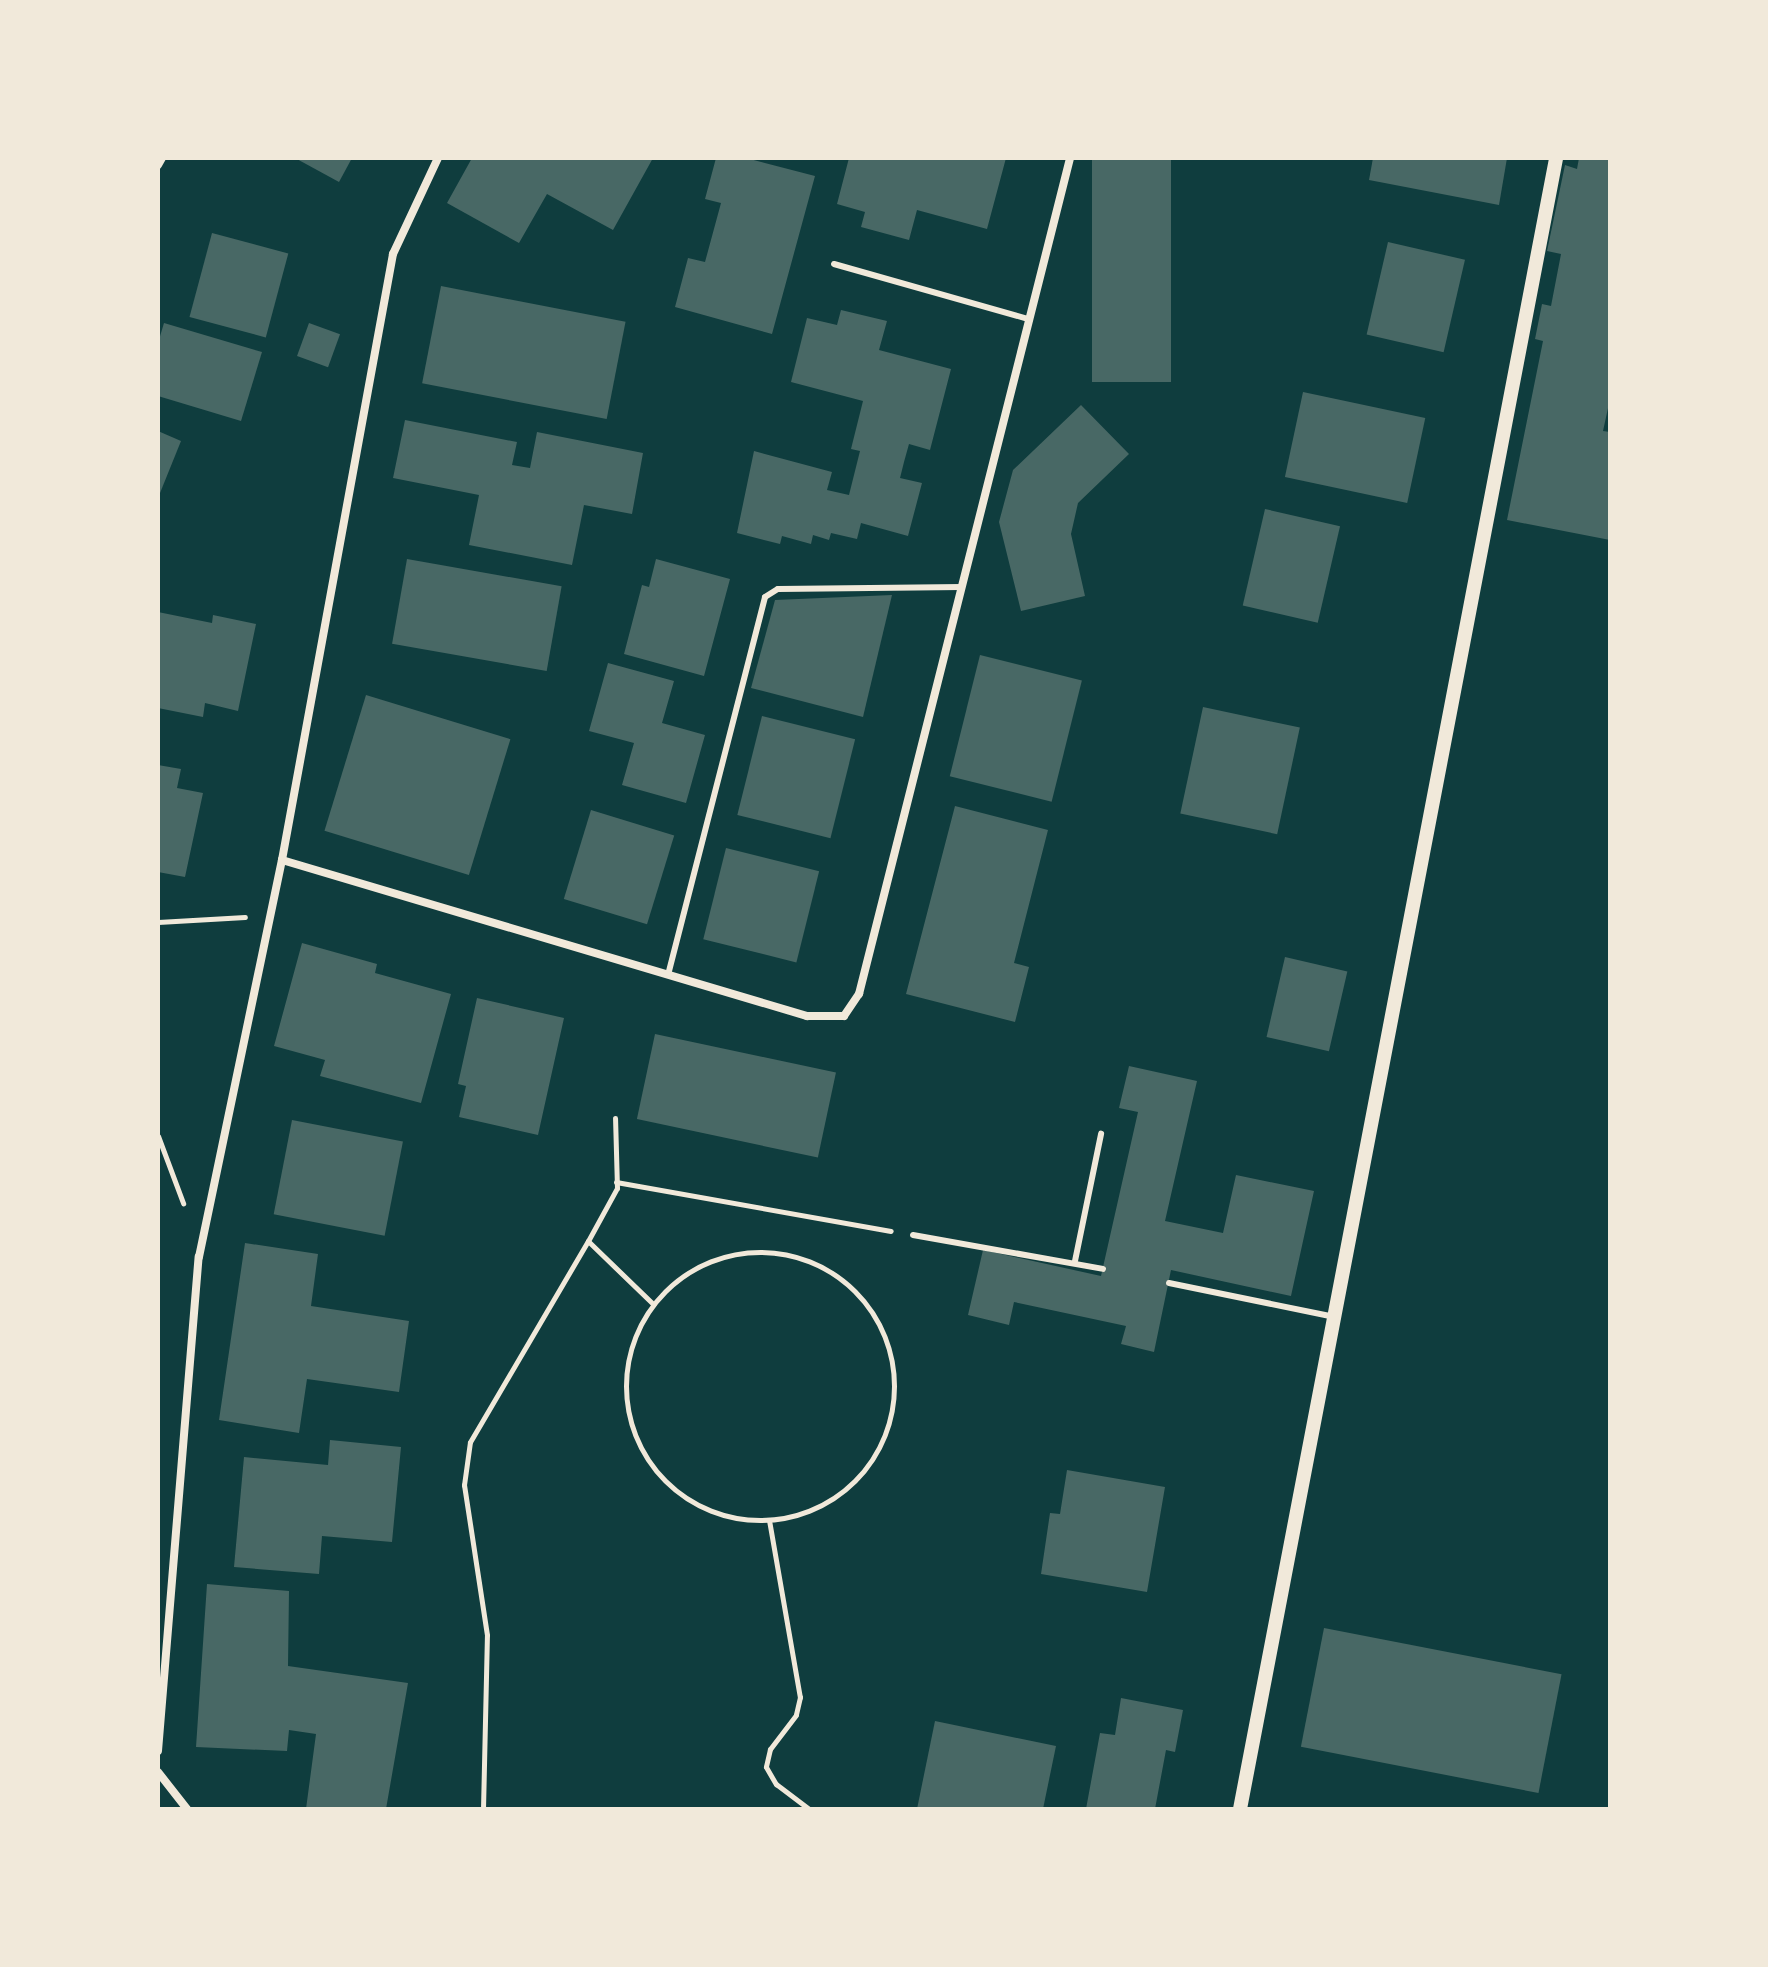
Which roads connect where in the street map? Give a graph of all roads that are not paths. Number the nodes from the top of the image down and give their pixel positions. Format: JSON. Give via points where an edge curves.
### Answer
{"nodes":[{"id":1,"x":162,"y":158,"type":"edge"},
{"id":2,"x":438,"y":158,"type":"edge"},
{"id":3,"x":1070,"y":158,"type":"edge"},
{"id":4,"x":1556,"y":158,"type":"edge"},
{"id":5,"x":158,"y":165,"type":"edge"},
{"id":6,"x":834,"y":264,"type":"dead end"},
{"id":7,"x":1029,"y":319,"type":"junction"},
{"id":8,"x":962,"y":587,"type":"junction"},
{"id":9,"x":282,"y":860,"type":"junction"},
{"id":10,"x":668,"y":975,"type":"junction"},
{"id":11,"x":1101,"y":1134,"type":"dead end"},
{"id":12,"x":913,"y":1235,"type":"road end"},
{"id":13,"x":1075,"y":1261,"type":"junction"},
{"id":14,"x":1103,"y":1269,"type":"dead end"},
{"id":15,"x":1169,"y":1283,"type":"dead end"},
{"id":16,"x":1336,"y":1317,"type":"junction"},
{"id":17,"x":158,"y":1751,"type":"edge"},
{"id":18,"x":158,"y":1772,"type":"edge"},
{"id":19,"x":187,"y":1809,"type":"edge"},
{"id":20,"x":1240,"y":1809,"type":"edge"}],
"edges":[{"from":1,"to":5,"type":"street"},
{"from":2,"to":9,"type":"street","via":[[393,254]]},
{"from":3,"to":7,"type":"street"},
{"from":4,"to":16,"type":"street"},
{"from":6,"to":7,"type":"lane"},
{"from":7,"to":8,"type":"street"},
{"from":8,"to":10,"type":"lane","via":[[778,589],[765,597]]},
{"from":8,"to":10,"type":"street","via":[[859,994],[844,1016],[807,1016]]},
{"from":9,"to":10,"type":"street"},
{"from":9,"to":17,"type":"street","via":[[199,1257]]},
{"from":11,"to":13,"type":"lane"},
{"from":12,"to":13,"type":"lane"},
{"from":13,"to":14,"type":"lane"},
{"from":15,"to":16,"type":"lane"},
{"from":16,"to":20,"type":"street"},
{"from":18,"to":19,"type":"street"}]}
